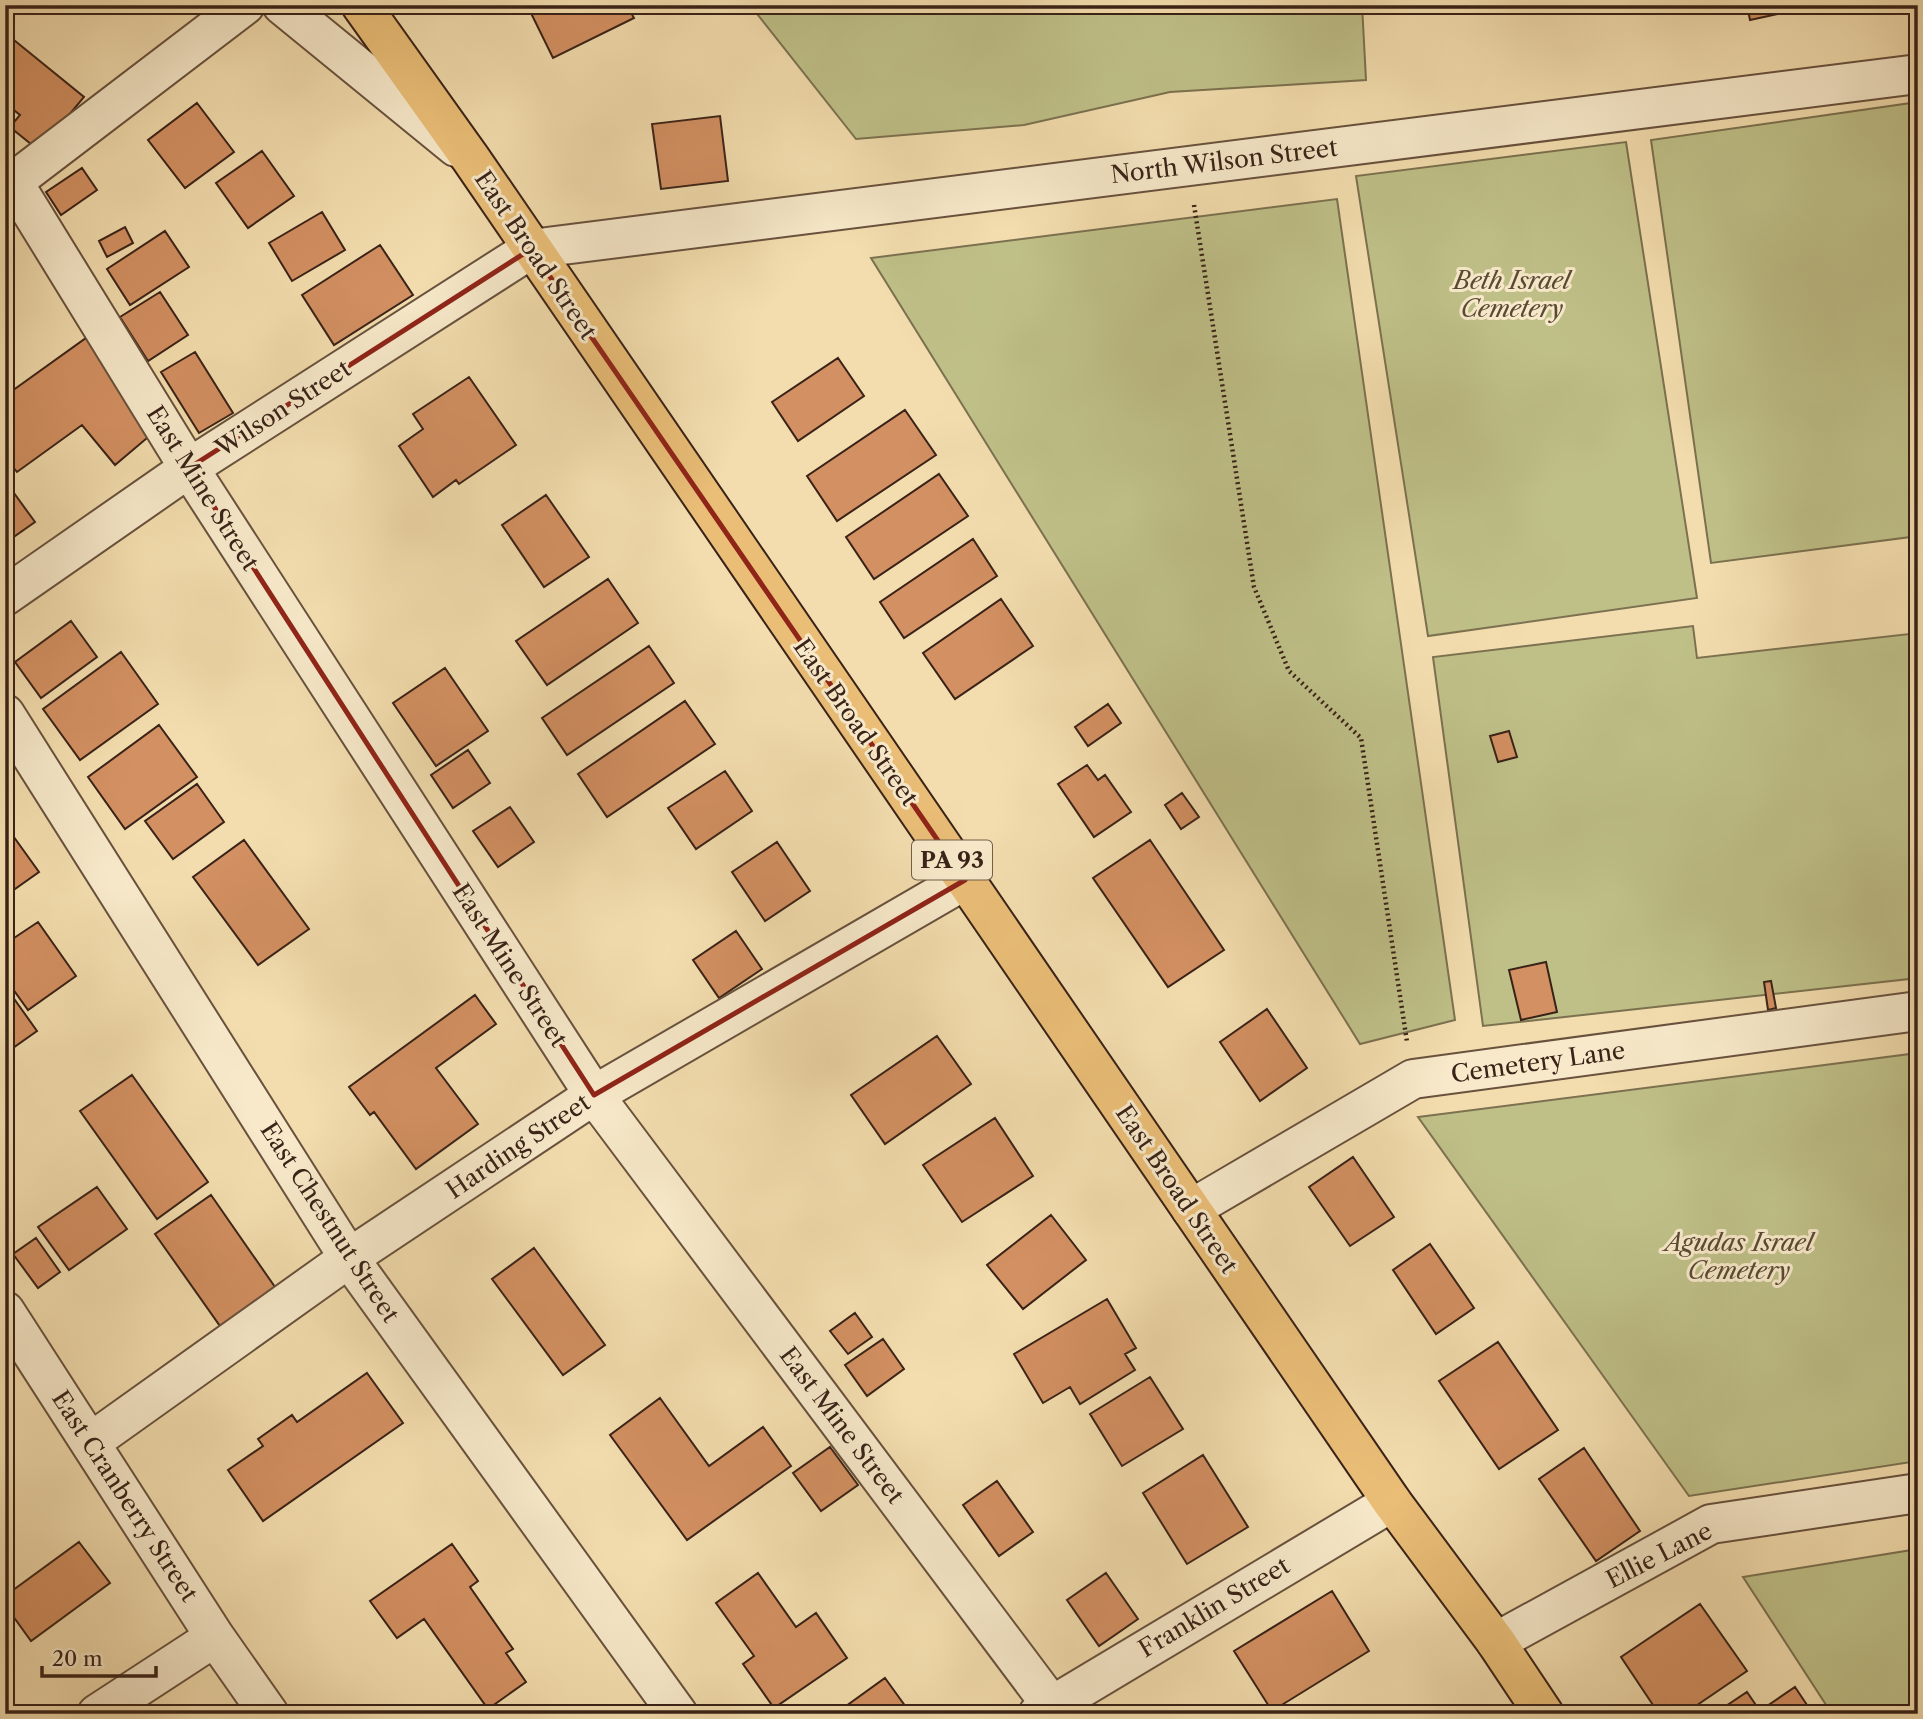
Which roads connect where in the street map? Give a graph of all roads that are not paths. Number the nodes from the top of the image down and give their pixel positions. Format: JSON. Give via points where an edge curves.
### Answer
{"nodes":[{"id":1,"x":245,"y":5,"type":"edge"},
{"id":2,"x":282,"y":5,"type":"edge"},
{"id":3,"x":361,"y":5,"type":"edge"},
{"id":4,"x":1918,"y":74,"type":"edge"},
{"id":5,"x":471,"y":159,"type":"junction"},
{"id":6,"x":531,"y":249,"type":"junction"},
{"id":7,"x":189,"y":468,"type":"junction"},
{"id":8,"x":5,"y":596,"type":"edge"},
{"id":9,"x":5,"y":714,"type":"edge"},
{"id":10,"x":965,"y":880,"type":"junction"},
{"id":11,"x":1918,"y":1011,"type":"edge"},
{"id":12,"x":594,"y":1095,"type":"junction"},
{"id":13,"x":1191,"y":1209,"type":"junction"},
{"id":14,"x":349,"y":1258,"type":"junction"},
{"id":15,"x":5,"y":1311,"type":"edge"},
{"id":16,"x":91,"y":1442,"type":"junction"},
{"id":17,"x":1918,"y":1493,"type":"edge"},
{"id":18,"x":1392,"y":1503,"type":"junction"},
{"id":19,"x":215,"y":1637,"type":"junction"},
{"id":20,"x":1496,"y":1642,"type":"junction"},
{"id":21,"x":1049,"y":1711,"type":"edge"},
{"id":22,"x":97,"y":1714,"type":"edge"},
{"id":23,"x":269,"y":1714,"type":"edge"},
{"id":24,"x":678,"y":1714,"type":"edge"},
{"id":25,"x":1544,"y":1714,"type":"edge"}],
"edges":[{"from":1,"to":7,"type":"street","name":"East Mine Street","via":[[13,182]]},
{"from":2,"to":5,"type":"street"},
{"from":3,"to":5,"type":"highway","name":"East Broad Street","number":"PA 93"},
{"from":4,"to":6,"type":"street","name":"North Wilson Street"},
{"from":5,"to":6,"type":"highway","name":"East Broad Street","number":"PA 93"},
{"from":6,"to":7,"type":"street","name":"Wilson Street"},
{"from":6,"to":10,"type":"highway","name":"East Broad Street","number":"PA 93"},
{"from":7,"to":8,"type":"street","name":"Wilson Street"},
{"from":7,"to":12,"type":"street","name":"East Mine Street"},
{"from":9,"to":14,"type":"street","name":"East Chestnut Street"},
{"from":10,"to":12,"type":"street","name":"Harding Street"},
{"from":10,"to":13,"type":"highway","name":"East Broad Street","number":"PA 93"},
{"from":11,"to":13,"type":"street","name":"Cemetery Lane","via":[[1413,1079]]},
{"from":12,"to":14,"type":"street","name":"Harding Street"},
{"from":12,"to":21,"type":"street","name":"East Mine Street"},
{"from":13,"to":18,"type":"highway","name":"East Broad Street","number":"PA 93"},
{"from":14,"to":16,"type":"street","name":"Harding Street"},
{"from":14,"to":24,"type":"street","name":"East Chestnut Street"},
{"from":15,"to":16,"type":"street","name":"East Cranberry Street"},
{"from":16,"to":19,"type":"street","name":"East Cranberry Street"},
{"from":17,"to":20,"type":"street","name":"Ellie Lane","via":[[1711,1524]]},
{"from":18,"to":20,"type":"highway","name":"East Broad Street","number":"PA 93"},
{"from":18,"to":21,"type":"street","name":"Franklin Street"},
{"from":19,"to":22,"type":"street"},
{"from":19,"to":23,"type":"street","name":"East Cranberry Street"},
{"from":20,"to":25,"type":"highway","name":"East Broad Street","number":"PA 93"}]}
